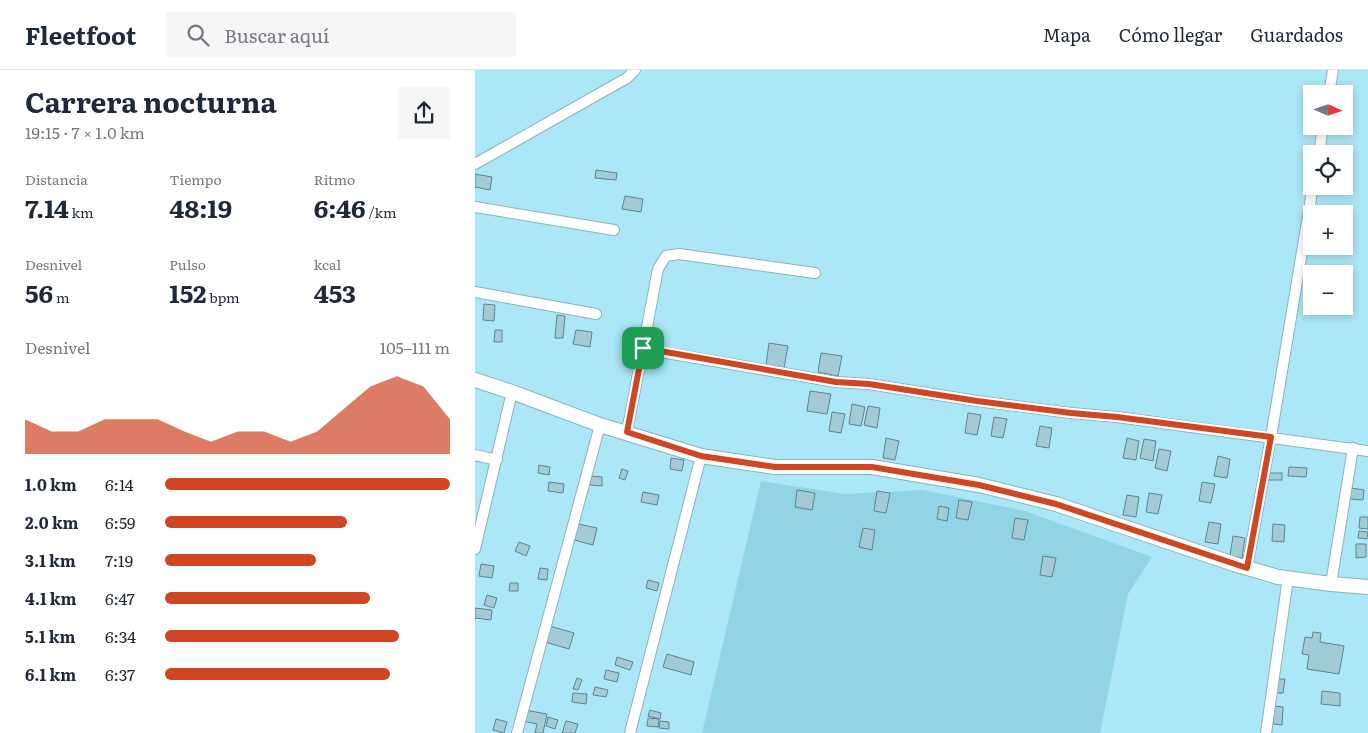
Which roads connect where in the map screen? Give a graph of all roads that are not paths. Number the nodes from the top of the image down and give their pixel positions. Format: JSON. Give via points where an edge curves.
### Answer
{"nodes":[{"id":1,"x":635,"y":70,"type":"edge"},
{"id":2,"x":1333,"y":70,"type":"edge"},
{"id":3,"x":1330,"y":85,"type":"edge"},
{"id":4,"x":475,"y":164,"type":"edge"},
{"id":5,"x":1311,"y":195,"type":"edge"},
{"id":6,"x":475,"y":207,"type":"edge"},
{"id":7,"x":614,"y":230,"type":"dead end"},
{"id":8,"x":815,"y":273,"type":"dead end"},
{"id":9,"x":475,"y":292,"type":"edge"},
{"id":10,"x":596,"y":314,"type":"dead end"},
{"id":11,"x":643,"y":348,"type":"junction"},
{"id":12,"x":475,"y":380,"type":"edge"},
{"id":13,"x":512,"y":392,"type":"junction"},
{"id":14,"x":600,"y":425,"type":"junction"},
{"id":15,"x":627,"y":432,"type":"junction"},
{"id":16,"x":1271,"y":437,"type":"junction"},
{"id":17,"x":1353,"y":448,"type":"junction"},
{"id":18,"x":1368,"y":450,"type":"edge"},
{"id":19,"x":475,"y":455,"type":"edge"},
{"id":20,"x":701,"y":456,"type":"junction"},
{"id":21,"x":497,"y":460,"type":"junction"},
{"id":22,"x":475,"y":549,"type":"edge"},
{"id":23,"x":1247,"y":568,"type":"junction"},
{"id":24,"x":1288,"y":578,"type":"junction"},
{"id":25,"x":1331,"y":584,"type":"junction"},
{"id":26,"x":1368,"y":586,"type":"edge"},
{"id":27,"x":517,"y":733,"type":"edge"},
{"id":28,"x":630,"y":733,"type":"edge"},
{"id":29,"x":1266,"y":733,"type":"edge"}],
"edges":[{"from":1,"to":4,"type":"street","via":[[627,78]]},
{"from":2,"to":3,"type":"street"},
{"from":5,"to":16,"type":"street"},
{"from":6,"to":7,"type":"street"},
{"from":8,"to":11,"type":"street","via":[[679,254],[666,256],[658,268]]},
{"from":9,"to":10,"type":"street"},
{"from":11,"to":15,"type":"street"},
{"from":11,"to":16,"type":"street","via":[[836,382]]},
{"from":12,"to":13,"type":"street"},
{"from":13,"to":14,"type":"street"},
{"from":13,"to":21,"type":"street"},
{"from":14,"to":15,"type":"street"},
{"from":14,"to":27,"type":"street"},
{"from":15,"to":20,"type":"street"},
{"from":16,"to":17,"type":"street"},
{"from":16,"to":23,"type":"street"},
{"from":17,"to":18,"type":"street"},
{"from":17,"to":25,"type":"street"},
{"from":19,"to":21,"type":"street"},
{"from":20,"to":23,"type":"street","via":[[775,467],[872,467],[979,485],[1056,504]]},
{"from":20,"to":28,"type":"street"},
{"from":21,"to":22,"type":"street"},
{"from":23,"to":24,"type":"street"},
{"from":24,"to":25,"type":"street"},
{"from":24,"to":29,"type":"street"},
{"from":25,"to":26,"type":"street"}]}
